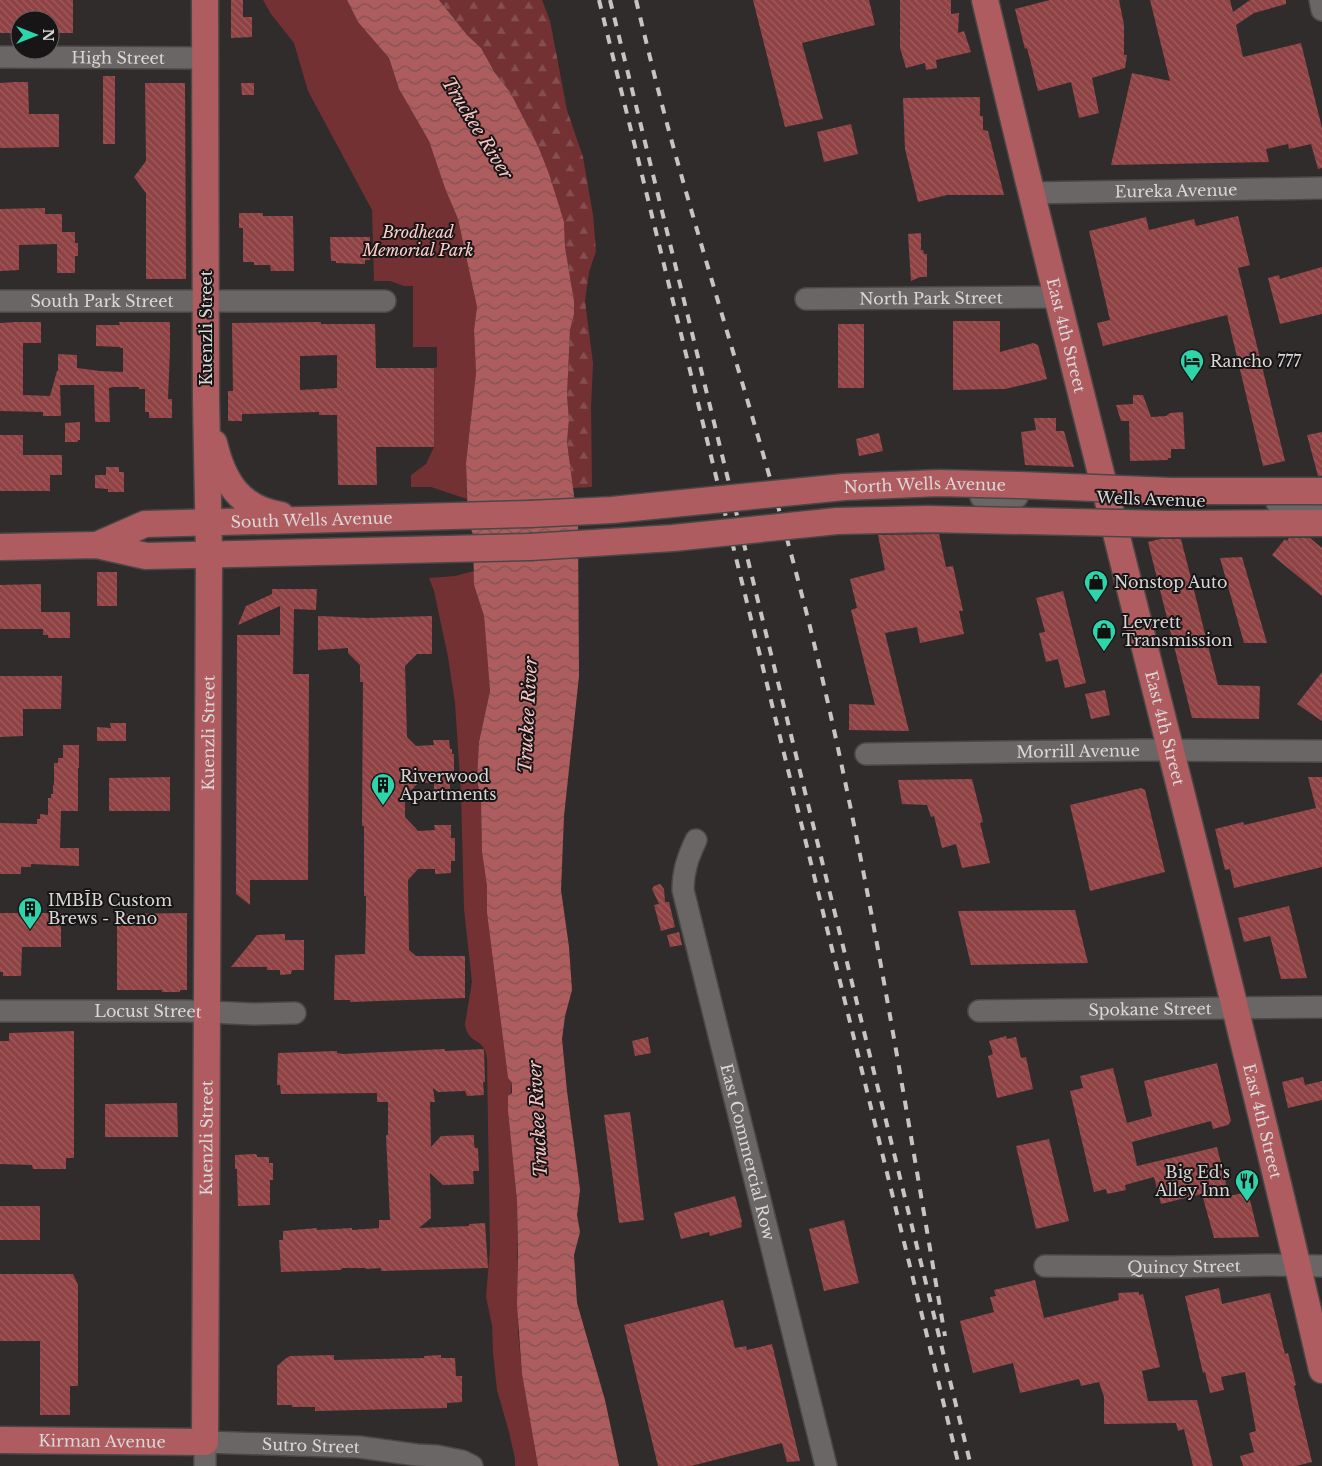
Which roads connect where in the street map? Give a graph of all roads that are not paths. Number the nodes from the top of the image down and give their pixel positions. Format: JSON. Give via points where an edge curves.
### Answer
{"nodes":[{"id":1,"x":205,"y":0,"type":"edge"},
{"id":2,"x":985,"y":0,"type":"edge"},
{"id":3,"x":1320,"y":0,"type":"edge"},
{"id":4,"x":1322,"y":10,"type":"edge"},
{"id":5,"x":0,"y":57,"type":"edge"},
{"id":6,"x":206,"y":58,"type":"junction"},
{"id":7,"x":1322,"y":188,"type":"edge"},
{"id":8,"x":1030,"y":193,"type":"junction"},
{"id":9,"x":1056,"y":297,"type":"junction"},
{"id":10,"x":806,"y":299,"type":"dead end"},
{"id":11,"x":207,"y":300,"type":"junction"},
{"id":12,"x":0,"y":301,"type":"edge"},
{"id":13,"x":385,"y":301,"type":"dead end"},
{"id":14,"x":206,"y":408,"type":"junction"},
{"id":15,"x":1322,"y":491,"type":"edge"},
{"id":16,"x":981,"y":497,"type":"dead end"},
{"id":17,"x":1107,"y":498,"type":"junction"},
{"id":18,"x":1322,"y":505,"type":"edge"},
{"id":19,"x":530,"y":514,"type":"joint"},
{"id":20,"x":314,"y":519,"type":"junction"},
{"id":21,"x":207,"y":522,"type":"junction"},
{"id":22,"x":1322,"y":523,"type":"edge"},
{"id":23,"x":97,"y":545,"type":"junction"},
{"id":24,"x":0,"y":546,"type":"edge"},
{"id":25,"x":530,"y":547,"type":"joint"},
{"id":26,"x":209,"y":554,"type":"junction"},
{"id":27,"x":1170,"y":750,"type":"junction"},
{"id":28,"x":1322,"y":751,"type":"edge"},
{"id":29,"x":866,"y":754,"type":"dead end"},
{"id":30,"x":696,"y":840,"type":"dead end"},
{"id":31,"x":1322,"y":1007,"type":"edge"},
{"id":32,"x":1234,"y":1008,"type":"junction"},
{"id":33,"x":0,"y":1011,"type":"edge"},
{"id":34,"x":206,"y":1011,"type":"junction"},
{"id":35,"x":979,"y":1011,"type":"dead end"},
{"id":36,"x":295,"y":1014,"type":"dead end"},
{"id":37,"x":1310,"y":1265,"type":"edge"},
{"id":38,"x":1045,"y":1266,"type":"dead end"},
{"id":39,"x":1322,"y":1370,"type":"edge"},
{"id":40,"x":0,"y":1440,"type":"edge"},
{"id":41,"x":205,"y":1454,"type":"edge"},
{"id":42,"x":424,"y":1461,"type":"edge"},
{"id":43,"x":472,"y":1466,"type":"edge"},
{"id":44,"x":826,"y":1466,"type":"edge"}],
"edges":[{"from":1,"to":6,"type":"main road","name":"Kuenzli Street"},
{"from":2,"to":8,"type":"main road","name":"East 4th Street"},
{"from":3,"to":4,"type":"street"},
{"from":5,"to":6,"type":"street","name":"High Street"},
{"from":6,"to":11,"type":"main road","name":"Kuenzli Street"},
{"from":7,"to":8,"type":"street","name":"Eureka Avenue"},
{"from":8,"to":9,"type":"main road","name":"East 4th Street"},
{"from":9,"to":10,"type":"street","name":"North Park Street"},
{"from":9,"to":17,"type":"main road","name":"East 4th Street"},
{"from":11,"to":12,"type":"street","name":"South Park Street"},
{"from":11,"to":13,"type":"street","name":"South Park Street"},
{"from":11,"to":14,"type":"main road","name":"Kuenzli Street"},
{"from":14,"to":20,"type":"main road","via":[[222,470],[239,496],[271,514]]},
{"from":14,"to":21,"type":"main road","name":"Kuenzli Street"},
{"from":15,"to":19,"type":"main road","name":"North Wells Avenue","bridge":true,"via":[[1171,491],[1019,484],[929,484],[844,487],[612,510]]},
{"from":16,"to":17,"type":"street","name":"Wells Avenue"},
{"from":17,"to":18,"type":"street","name":"Wells Avenue"},
{"from":17,"to":27,"type":"main road","name":"East 4th Street"},
{"from":19,"to":20,"type":"main road","name":"South Wells Avenue"},
{"from":20,"to":21,"type":"main road","name":"South Wells Avenue"},
{"from":21,"to":23,"type":"main road","name":"South Wells Avenue","via":[[145,524]]},
{"from":21,"to":26,"type":"main road","name":"Kuenzli Street"},
{"from":22,"to":25,"type":"main road","name":"North Wells Avenue","bridge":true,"via":[[836,521],[673,538]]},
{"from":23,"to":24,"type":"main road","name":"South Wells Avenue"},
{"from":23,"to":26,"type":"main road","name":"South Wells Avenue","via":[[146,556]]},
{"from":25,"to":26,"type":"main road","name":"South Wells Avenue"},
{"from":26,"to":34,"type":"main road","name":"Kuenzli Street"},
{"from":27,"to":28,"type":"street","name":"Morrill Avenue"},
{"from":27,"to":29,"type":"street","name":"Morrill Avenue"},
{"from":27,"to":32,"type":"main road","name":"East 4th Street"},
{"from":30,"to":44,"type":"street","name":"East Commercial Row","via":[[686,861],[684,890]]},
{"from":31,"to":32,"type":"street","name":"Spokane Street"},
{"from":32,"to":35,"type":"street","name":"Spokane Street"},
{"from":32,"to":37,"type":"main road","name":"East 4th Street"},
{"from":33,"to":34,"type":"street","name":"Locust Street"},
{"from":34,"to":36,"type":"street","name":"Locust Street"},
{"from":34,"to":41,"type":"main road","name":"Kuenzli Street"},
{"from":37,"to":38,"type":"street","name":"Quincy Street"},
{"from":37,"to":39,"type":"main road","name":"East 4th Street"},
{"from":40,"to":41,"type":"main road","name":"Kirman Avenue"},
{"from":41,"to":42,"type":"street","name":"Sutro Street","via":[[359,1447]]},
{"from":42,"to":43,"type":"street","name":"Sutro Street","via":[[437,1456]]}]}
